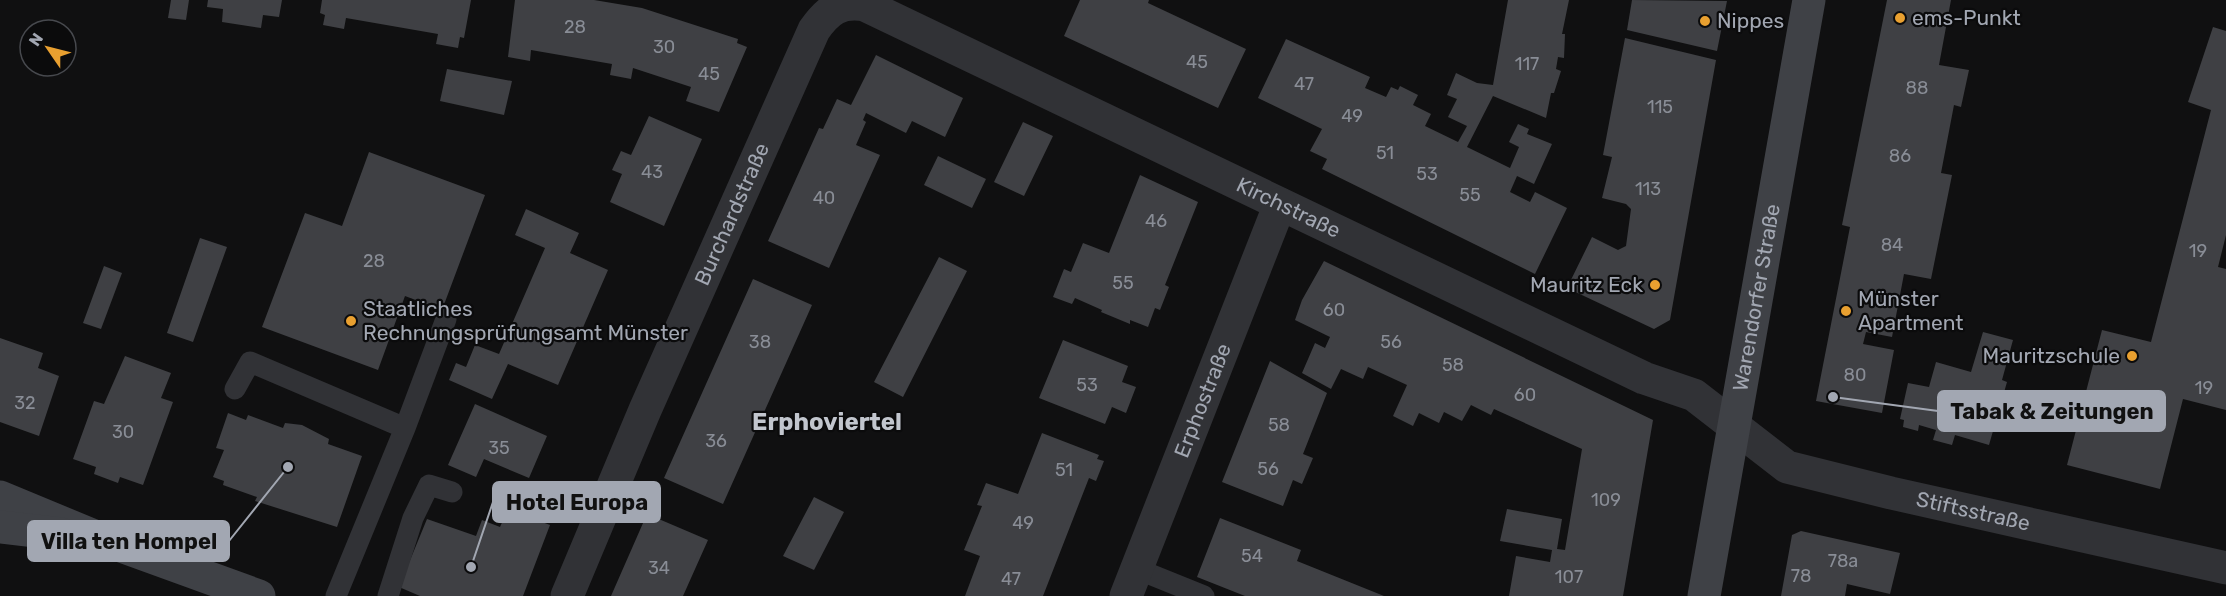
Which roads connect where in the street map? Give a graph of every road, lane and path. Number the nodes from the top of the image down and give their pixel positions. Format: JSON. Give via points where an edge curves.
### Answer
{"nodes":[{"id":1,"x":1809,"y":0,"type":"edge"},
{"id":2,"x":837,"y":6,"type":"joint"},
{"id":3,"x":1280,"y":204,"type":"junction"},
{"id":4,"x":446,"y":319,"type":"dead end"},
{"id":5,"x":235,"y":389,"type":"dead end"},
{"id":6,"x":1732,"y":425,"type":"junction"},
{"id":7,"x":405,"y":428,"type":"junction"},
{"id":8,"x":452,"y":492,"type":"dead end"},
{"id":9,"x":0,"y":497,"type":"edge"},
{"id":10,"x":0,"y":527,"type":"edge"},
{"id":11,"x":99,"y":538,"type":"junction"},
{"id":12,"x":2226,"y":568,"type":"edge"},
{"id":13,"x":1132,"y":582,"type":"edge"},
{"id":14,"x":259,"y":596,"type":"edge"},
{"id":15,"x":336,"y":596,"type":"edge"},
{"id":16,"x":388,"y":596,"type":"edge"},
{"id":17,"x":567,"y":596,"type":"edge"},
{"id":18,"x":1204,"y":596,"type":"edge"},
{"id":19,"x":1704,"y":596,"type":"edge"}],
"edges":[{"from":1,"to":6,"type":"main road","name":"Warendorfer Straße"},
{"from":2,"to":3,"type":"street","name":"Kirchstraße","via":[[865,5]]},
{"from":2,"to":17,"type":"street","name":"Burchardstraße","via":[[814,30]]},
{"from":3,"to":6,"type":"street","name":"Kirchstraße","via":[[1644,378],[1694,395]]},
{"from":3,"to":13,"type":"street","name":"Erphostraße"},
{"from":4,"to":7,"type":"lane"},
{"from":5,"to":7,"type":"lane","via":[[250,362]]},
{"from":6,"to":12,"type":"street","name":"Stiftsstraße","via":[[1787,467]]},
{"from":6,"to":19,"type":"main road","name":"Warendorfer Straße"},
{"from":7,"to":15,"type":"lane"},
{"from":8,"to":16,"type":"lane","via":[[429,485],[413,518]]},
{"from":9,"to":11,"type":"main road"},
{"from":10,"to":11,"type":"main road"},
{"from":11,"to":14,"type":"main road"},
{"from":13,"to":18,"type":"lane"}]}
